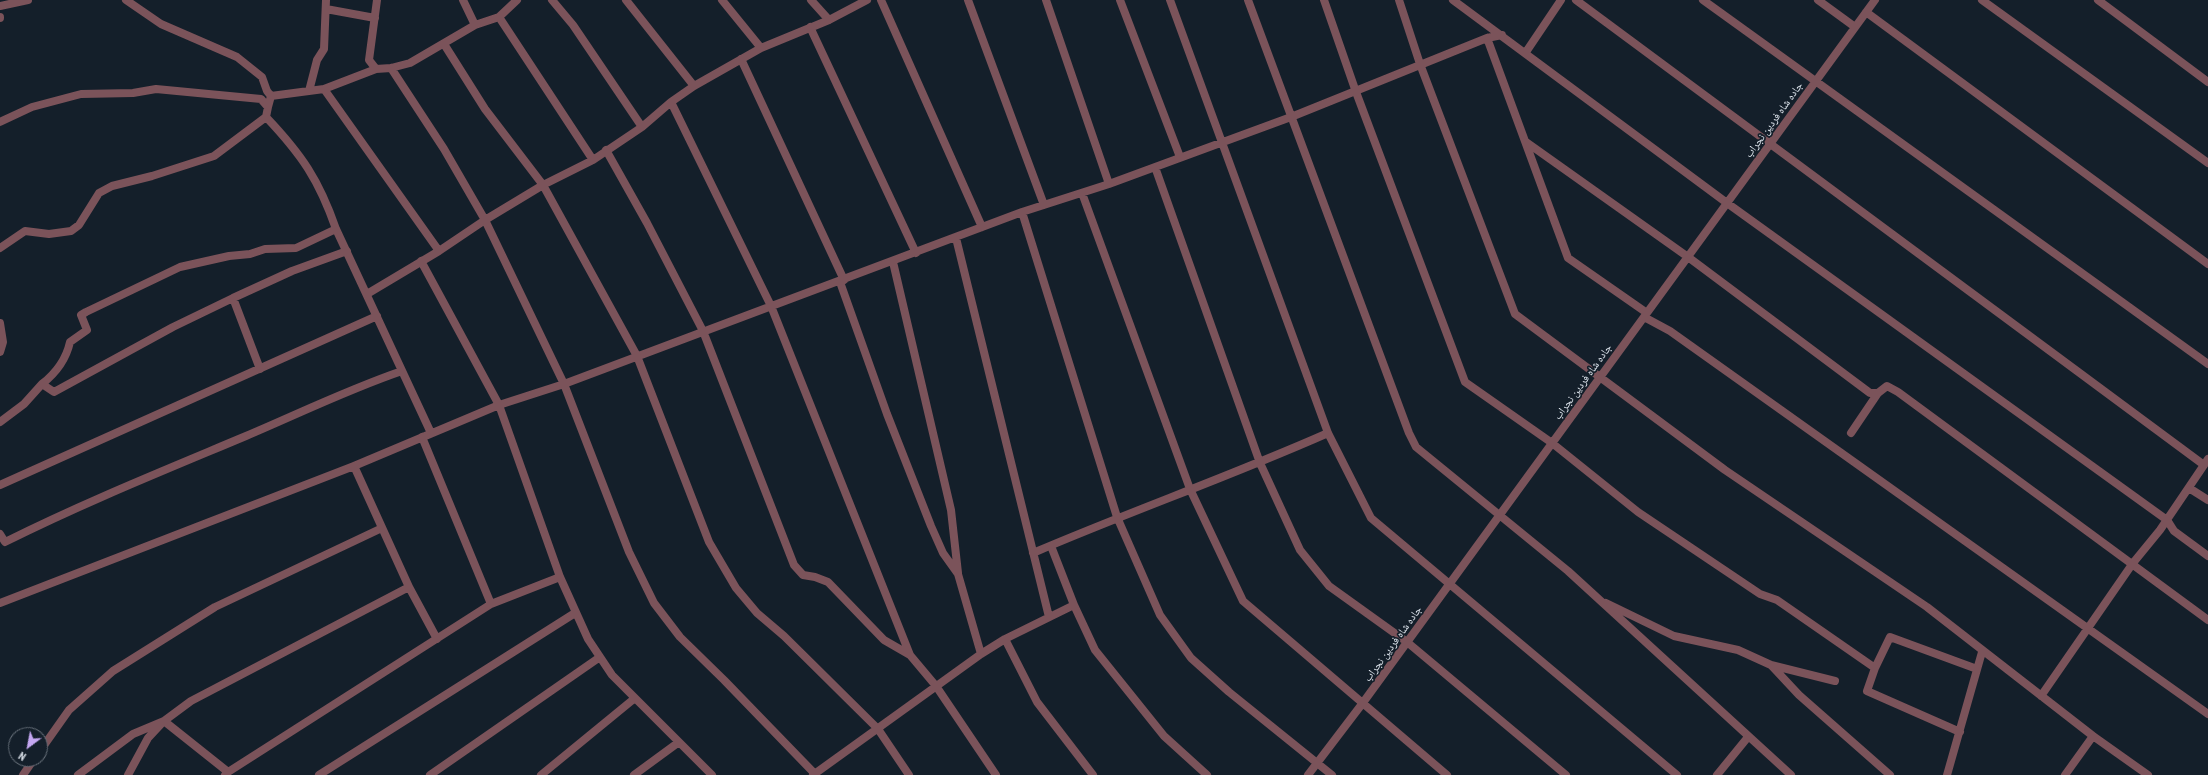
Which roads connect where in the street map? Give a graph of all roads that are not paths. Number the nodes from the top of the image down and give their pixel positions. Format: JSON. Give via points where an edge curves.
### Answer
{"nodes":[{"id":1,"x":28,"y":0,"type":"edge"},
{"id":2,"x":126,"y":0,"type":"edge"},
{"id":3,"x":326,"y":0,"type":"edge"},
{"id":4,"x":377,"y":0,"type":"edge"},
{"id":5,"x":463,"y":0,"type":"edge"},
{"id":6,"x":517,"y":0,"type":"edge"},
{"id":7,"x":552,"y":0,"type":"edge"},
{"id":8,"x":626,"y":0,"type":"edge"},
{"id":9,"x":722,"y":0,"type":"edge"},
{"id":10,"x":811,"y":0,"type":"edge"},
{"id":11,"x":867,"y":0,"type":"edge"},
{"id":12,"x":881,"y":0,"type":"edge"},
{"id":13,"x":968,"y":0,"type":"edge"},
{"id":14,"x":1046,"y":0,"type":"edge"},
{"id":15,"x":1120,"y":0,"type":"edge"},
{"id":16,"x":1170,"y":0,"type":"edge"},
{"id":17,"x":1248,"y":0,"type":"edge"},
{"id":18,"x":1324,"y":0,"type":"edge"},
{"id":19,"x":1399,"y":0,"type":"edge"},
{"id":20,"x":1453,"y":0,"type":"edge"},
{"id":21,"x":1562,"y":0,"type":"edge"},
{"id":22,"x":1576,"y":0,"type":"edge"},
{"id":23,"x":1703,"y":0,"type":"edge"},
{"id":24,"x":1818,"y":0,"type":"edge"},
{"id":25,"x":1875,"y":0,"type":"edge"},
{"id":26,"x":1982,"y":0,"type":"edge"},
{"id":27,"x":2098,"y":0,"type":"edge"},
{"id":28,"x":0,"y":6,"type":"edge"},
{"id":29,"x":326,"y":9,"type":"junction"},
{"id":30,"x":1866,"y":12,"type":"junction"},
{"id":31,"x":499,"y":17,"type":"junction"},
{"id":32,"x":375,"y":18,"type":"junction"},
{"id":33,"x":828,"y":20,"type":"junction"},
{"id":34,"x":475,"y":25,"type":"junction"},
{"id":35,"x":810,"y":27,"type":"junction"},
{"id":36,"x":1855,"y":27,"type":"junction"},
{"id":37,"x":1502,"y":35,"type":"junction"},
{"id":38,"x":1487,"y":38,"type":"junction"},
{"id":39,"x":444,"y":44,"type":"junction"},
{"id":40,"x":761,"y":48,"type":"junction"},
{"id":41,"x":1526,"y":52,"type":"junction"},
{"id":42,"x":741,"y":59,"type":"junction"},
{"id":43,"x":1420,"y":64,"type":"junction"},
{"id":44,"x":390,"y":68,"type":"junction"},
{"id":45,"x":376,"y":69,"type":"junction"},
{"id":46,"x":1815,"y":82,"type":"junction"},
{"id":47,"x":2208,"y":82,"type":"edge"},
{"id":48,"x":694,"y":86,"type":"junction"},
{"id":49,"x":324,"y":89,"type":"junction"},
{"id":50,"x":309,"y":92,"type":"junction"},
{"id":51,"x":1356,"y":92,"type":"junction"},
{"id":52,"x":271,"y":96,"type":"junction"},
{"id":53,"x":671,"y":102,"type":"junction"},
{"id":54,"x":268,"y":107,"type":"junction"},
{"id":55,"x":266,"y":117,"type":"junction"},
{"id":56,"x":1291,"y":117,"type":"junction"},
{"id":57,"x":0,"y":122,"type":"edge"},
{"id":58,"x":642,"y":127,"type":"junction"},
{"id":59,"x":1526,"y":142,"type":"junction"},
{"id":60,"x":1222,"y":143,"type":"junction"},
{"id":61,"x":1770,"y":144,"type":"junction"},
{"id":62,"x":606,"y":150,"type":"junction"},
{"id":63,"x":1180,"y":157,"type":"junction"},
{"id":64,"x":593,"y":160,"type":"junction"},
{"id":65,"x":2208,"y":163,"type":"edge"},
{"id":66,"x":1155,"y":167,"type":"junction"},
{"id":67,"x":1109,"y":184,"type":"junction"},
{"id":68,"x":543,"y":185,"type":"junction"},
{"id":69,"x":1082,"y":193,"type":"junction"},
{"id":70,"x":1728,"y":203,"type":"junction"},
{"id":71,"x":1044,"y":205,"type":"junction"},
{"id":72,"x":1022,"y":212,"type":"junction"},
{"id":73,"x":485,"y":220,"type":"junction"},
{"id":74,"x":982,"y":227,"type":"junction"},
{"id":75,"x":336,"y":229,"type":"junction"},
{"id":76,"x":956,"y":238,"type":"junction"},
{"id":77,"x":0,"y":248,"type":"edge"},
{"id":78,"x":347,"y":251,"type":"junction"},
{"id":79,"x":440,"y":251,"type":"junction"},
{"id":80,"x":916,"y":253,"type":"junction"},
{"id":81,"x":1688,"y":257,"type":"junction"},
{"id":82,"x":421,"y":261,"type":"junction"},
{"id":83,"x":893,"y":262,"type":"junction"},
{"id":84,"x":2208,"y":264,"type":"edge"},
{"id":85,"x":842,"y":281,"type":"junction"},
{"id":86,"x":367,"y":294,"type":"junction"},
{"id":87,"x":233,"y":298,"type":"junction"},
{"id":88,"x":771,"y":306,"type":"junction"},
{"id":89,"x":1646,"y":315,"type":"junction"},
{"id":90,"x":377,"y":316,"type":"junction"},
{"id":91,"x":0,"y":323,"type":"edge"},
{"id":92,"x":703,"y":331,"type":"junction"},
{"id":93,"x":0,"y":352,"type":"edge"},
{"id":94,"x":637,"y":356,"type":"junction"},
{"id":95,"x":2208,"y":364,"type":"edge"},
{"id":96,"x":260,"y":369,"type":"junction"},
{"id":97,"x":402,"y":371,"type":"junction"},
{"id":98,"x":1600,"y":377,"type":"junction"},
{"id":99,"x":42,"y":384,"type":"junction"},
{"id":100,"x":564,"y":384,"type":"junction"},
{"id":101,"x":1878,"y":392,"type":"junction"},
{"id":102,"x":499,"y":405,"type":"junction"},
{"id":103,"x":0,"y":422,"type":"edge"},
{"id":104,"x":431,"y":433,"type":"junction"},
{"id":105,"x":1328,"y":433,"type":"junction"},
{"id":106,"x":1851,"y":433,"type":"dead end"},
{"id":107,"x":422,"y":437,"type":"junction"},
{"id":108,"x":1552,"y":443,"type":"junction"},
{"id":109,"x":2206,"y":462,"type":"edge"},
{"id":110,"x":1260,"y":463,"type":"junction"},
{"id":111,"x":354,"y":466,"type":"junction"},
{"id":112,"x":0,"y":485,"type":"edge"},
{"id":113,"x":2189,"y":488,"type":"junction"},
{"id":114,"x":1190,"y":489,"type":"junction"},
{"id":115,"x":2208,"y":500,"type":"edge"},
{"id":116,"x":1499,"y":516,"type":"junction"},
{"id":117,"x":1117,"y":517,"type":"junction"},
{"id":118,"x":2167,"y":520,"type":"junction"},
{"id":119,"x":382,"y":528,"type":"junction"},
{"id":120,"x":0,"y":534,"type":"edge"},
{"id":121,"x":1051,"y":546,"type":"junction"},
{"id":122,"x":1033,"y":553,"type":"junction"},
{"id":123,"x":2208,"y":556,"type":"edge"},
{"id":124,"x":2133,"y":563,"type":"junction"},
{"id":125,"x":958,"y":574,"type":"junction"},
{"id":126,"x":560,"y":577,"type":"junction"},
{"id":127,"x":1450,"y":583,"type":"junction"},
{"id":128,"x":409,"y":587,"type":"junction"},
{"id":129,"x":1598,"y":599,"type":"junction"},
{"id":130,"x":0,"y":603,"type":"edge"},
{"id":131,"x":491,"y":604,"type":"junction"},
{"id":132,"x":1074,"y":605,"type":"junction"},
{"id":133,"x":575,"y":613,"type":"junction"},
{"id":134,"x":1049,"y":616,"type":"junction"},
{"id":135,"x":2208,"y":620,"type":"edge"},
{"id":136,"x":2088,"y":629,"type":"junction"},
{"id":137,"x":437,"y":639,"type":"junction"},
{"id":138,"x":1005,"y":639,"type":"junction"},
{"id":139,"x":1407,"y":642,"type":"junction"},
{"id":140,"x":1982,"y":652,"type":"junction"},
{"id":141,"x":982,"y":654,"type":"junction"},
{"id":142,"x":910,"y":655,"type":"junction"},
{"id":143,"x":600,"y":657,"type":"junction"},
{"id":144,"x":1771,"y":665,"type":"junction"},
{"id":145,"x":1875,"y":668,"type":"junction"},
{"id":146,"x":1977,"y":669,"type":"junction"},
{"id":147,"x":1835,"y":681,"type":"dead end"},
{"id":148,"x":936,"y":686,"type":"junction"},
{"id":149,"x":2041,"y":696,"type":"junction"},
{"id":150,"x":635,"y":698,"type":"junction"},
{"id":151,"x":1362,"y":704,"type":"junction"},
{"id":152,"x":2208,"y":714,"type":"edge"},
{"id":153,"x":164,"y":721,"type":"junction"},
{"id":154,"x":878,"y":729,"type":"junction"},
{"id":155,"x":1960,"y":732,"type":"junction"},
{"id":156,"x":2093,"y":736,"type":"junction"},
{"id":157,"x":1748,"y":737,"type":"junction"},
{"id":158,"x":48,"y":739,"type":"edge"},
{"id":159,"x":680,"y":742,"type":"junction"},
{"id":160,"x":1317,"y":763,"type":"junction"},
{"id":161,"x":226,"y":773,"type":"edge"},
{"id":162,"x":78,"y":775,"type":"edge"},
{"id":163,"x":128,"y":775,"type":"edge"},
{"id":164,"x":319,"y":775,"type":"edge"},
{"id":165,"x":430,"y":775,"type":"edge"},
{"id":166,"x":541,"y":775,"type":"edge"},
{"id":167,"x":634,"y":775,"type":"edge"},
{"id":168,"x":712,"y":775,"type":"edge"},
{"id":169,"x":814,"y":775,"type":"edge"},
{"id":170,"x":909,"y":775,"type":"edge"},
{"id":171,"x":996,"y":775,"type":"edge"},
{"id":172,"x":1093,"y":775,"type":"edge"},
{"id":173,"x":1207,"y":775,"type":"edge"},
{"id":174,"x":1308,"y":775,"type":"edge"},
{"id":175,"x":1332,"y":775,"type":"edge"},
{"id":176,"x":1446,"y":775,"type":"edge"},
{"id":177,"x":1566,"y":775,"type":"edge"},
{"id":178,"x":1677,"y":775,"type":"edge"},
{"id":179,"x":1717,"y":775,"type":"edge"},
{"id":180,"x":1791,"y":775,"type":"edge"},
{"id":181,"x":1890,"y":775,"type":"edge"},
{"id":182,"x":1947,"y":775,"type":"edge"},
{"id":183,"x":2065,"y":775,"type":"edge"},
{"id":184,"x":2148,"y":775,"type":"edge"}],
"edges":[{"from":1,"to":28,"type":"street"},
{"from":2,"to":52,"type":"street","via":[[162,24],[237,57],[262,76]]},
{"from":3,"to":29,"type":"street"},
{"from":4,"to":32,"type":"street"},
{"from":5,"to":34,"type":"street"},
{"from":6,"to":31,"type":"street"},
{"from":7,"to":58,"type":"street","via":[[573,25]]},
{"from":8,"to":48,"type":"street"},
{"from":9,"to":40,"type":"street"},
{"from":10,"to":33,"type":"street"},
{"from":11,"to":33,"type":"street"},
{"from":12,"to":74,"type":"street"},
{"from":13,"to":71,"type":"street"},
{"from":14,"to":67,"type":"street"},
{"from":15,"to":63,"type":"street"},
{"from":16,"to":60,"type":"street"},
{"from":17,"to":56,"type":"street"},
{"from":18,"to":51,"type":"street"},
{"from":19,"to":43,"type":"street"},
{"from":20,"to":37,"type":"street"},
{"from":21,"to":41,"type":"street"},
{"from":22,"to":61,"type":"street"},
{"from":23,"to":46,"type":"street"},
{"from":24,"to":36,"type":"street"},
{"from":25,"to":30,"type":"street","name":"جاده شاه فردین نجراب"},
{"from":26,"to":65,"type":"street"},
{"from":27,"to":47,"type":"street"},
{"from":29,"to":32,"type":"street"},
{"from":29,"to":50,"type":"street","via":[[324,49],[317,60]]},
{"from":30,"to":36,"type":"street","name":"جاده شاه فردین نجراب"},
{"from":30,"to":84,"type":"street"},
{"from":31,"to":34,"type":"street"},
{"from":31,"to":64,"type":"street"},
{"from":32,"to":45,"type":"street","via":[[370,60]]},
{"from":33,"to":35,"type":"street"},
{"from":34,"to":39,"type":"street"},
{"from":35,"to":40,"type":"street"},
{"from":35,"to":80,"type":"street"},
{"from":36,"to":46,"type":"street","name":"جاده شاه فردین نجراب"},
{"from":37,"to":38,"type":"street"},
{"from":37,"to":41,"type":"street"},
{"from":38,"to":43,"type":"street"},
{"from":38,"to":59,"type":"street"},
{"from":39,"to":44,"type":"street","via":[[410,63]]},
{"from":39,"to":68,"type":"street","via":[[485,109]]},
{"from":40,"to":42,"type":"street"},
{"from":41,"to":70,"type":"street"},
{"from":42,"to":48,"type":"street"},
{"from":42,"to":85,"type":"street"},
{"from":43,"to":51,"type":"street"},
{"from":43,"to":98,"type":"street","via":[[1515,314]]},
{"from":44,"to":45,"type":"street"},
{"from":44,"to":73,"type":"street","via":[[444,150]]},
{"from":45,"to":49,"type":"street"},
{"from":46,"to":61,"type":"street","name":"جاده شاه فردین نجراب"},
{"from":46,"to":95,"type":"street"},
{"from":48,"to":53,"type":"street"},
{"from":49,"to":50,"type":"street"},
{"from":49,"to":79,"type":"street"},
{"from":50,"to":52,"type":"street"},
{"from":51,"to":56,"type":"street"},
{"from":51,"to":108,"type":"street","via":[[1465,382]]},
{"from":52,"to":54,"type":"street"},
{"from":53,"to":58,"type":"street"},
{"from":53,"to":88,"type":"street"},
{"from":54,"to":55,"type":"street"},
{"from":54,"to":57,"type":"street","via":[[261,99],[156,89],[133,93],[81,94],[32,107]]},
{"from":55,"to":75,"type":"street","via":[[311,171],[325,198]]},
{"from":55,"to":77,"type":"street","via":[[214,156],[112,186],[99,193],[79,225],[71,232],[49,234],[26,231]]},
{"from":56,"to":60,"type":"street"},
{"from":56,"to":116,"type":"street","via":[[1416,447],[1482,499]]},
{"from":58,"to":62,"type":"street"},
{"from":59,"to":81,"type":"street"},
{"from":59,"to":89,"type":"street","via":[[1568,258]]},
{"from":60,"to":63,"type":"street"},
{"from":60,"to":105,"type":"street"},
{"from":61,"to":70,"type":"street","name":"جاده شاه فردین نجراب"},
{"from":61,"to":109,"type":"street"},
{"from":62,"to":64,"type":"street"},
{"from":62,"to":92,"type":"street"},
{"from":63,"to":66,"type":"street"},
{"from":64,"to":68,"type":"street"},
{"from":66,"to":67,"type":"street"},
{"from":66,"to":110,"type":"street"},
{"from":67,"to":69,"type":"street"},
{"from":68,"to":73,"type":"street"},
{"from":68,"to":94,"type":"street"},
{"from":69,"to":71,"type":"street"},
{"from":69,"to":114,"type":"street"},
{"from":70,"to":81,"type":"street","name":"جاده شاه فردین نجراب"},
{"from":70,"to":118,"type":"street"},
{"from":71,"to":72,"type":"street"},
{"from":72,"to":74,"type":"street"},
{"from":72,"to":117,"type":"street"},
{"from":73,"to":79,"type":"street"},
{"from":73,"to":100,"type":"street"},
{"from":74,"to":76,"type":"street"},
{"from":75,"to":78,"type":"street"},
{"from":75,"to":99,"type":"street","via":[[296,248],[265,249],[180,267],[86,312],[81,315],[87,330],[70,342],[68,351],[55,374]]},
{"from":76,"to":80,"type":"street"},
{"from":76,"to":122,"type":"street"},
{"from":78,"to":86,"type":"street"},
{"from":78,"to":87,"type":"street","via":[[292,271]]},
{"from":79,"to":82,"type":"street"},
{"from":80,"to":83,"type":"street"},
{"from":81,"to":89,"type":"street","name":"جاده شاه فردین نجراب"},
{"from":81,"to":101,"type":"street","via":[[1870,393]]},
{"from":82,"to":86,"type":"street"},
{"from":82,"to":102,"type":"street"},
{"from":83,"to":85,"type":"street"},
{"from":83,"to":125,"type":"street","via":[[951,510]]},
{"from":85,"to":88,"type":"street"},
{"from":85,"to":125,"type":"street","via":[[887,414],[931,526],[943,553]]},
{"from":86,"to":90,"type":"street"},
{"from":87,"to":96,"type":"street"},
{"from":87,"to":99,"type":"street","via":[[173,326],[54,392]]},
{"from":88,"to":92,"type":"street"},
{"from":88,"to":142,"type":"street"},
{"from":89,"to":98,"type":"street","name":"جاده شاه فردین نجراب"},
{"from":89,"to":136,"type":"street"},
{"from":90,"to":96,"type":"street"},
{"from":90,"to":97,"type":"street"},
{"from":91,"to":93,"type":"street","via":[[3,342]]},
{"from":92,"to":94,"type":"street"},
{"from":92,"to":142,"type":"street","via":[[794,565],[803,575],[815,576],[828,582],[884,640]]},
{"from":94,"to":100,"type":"street"},
{"from":94,"to":154,"type":"street","via":[[709,542],[736,588],[757,614],[784,636]]},
{"from":96,"to":112,"type":"street"},
{"from":97,"to":104,"type":"street"},
{"from":97,"to":120,"type":"street","via":[[358,386],[66,512],[5,542]]},
{"from":98,"to":108,"type":"street","name":"جاده شاه فردین نجراب"},
{"from":98,"to":140,"type":"street","via":[[1725,470],[1927,607]]},
{"from":99,"to":103,"type":"street","via":[[24,404]]},
{"from":100,"to":102,"type":"street"},
{"from":100,"to":169,"type":"street","via":[[629,552],[654,603],[680,637]]},
{"from":101,"to":106,"type":"street"},
{"from":101,"to":124,"type":"street","via":[[1887,386],[1898,392]]},
{"from":102,"to":104,"type":"street"},
{"from":102,"to":126,"type":"street"},
{"from":104,"to":107,"type":"street"},
{"from":105,"to":110,"type":"street"},
{"from":105,"to":127,"type":"street","via":[[1371,518]]},
{"from":107,"to":111,"type":"street"},
{"from":107,"to":131,"type":"street"},
{"from":108,"to":116,"type":"street","name":"جاده شاه فردین نجراب"},
{"from":108,"to":145,"type":"street","via":[[1638,512],[1760,594],[1777,600]]},
{"from":109,"to":113,"type":"street"},
{"from":110,"to":114,"type":"street"},
{"from":110,"to":139,"type":"street","via":[[1300,550],[1329,586]]},
{"from":111,"to":119,"type":"street"},
{"from":111,"to":130,"type":"street"},
{"from":113,"to":115,"type":"street"},
{"from":113,"to":118,"type":"street"},
{"from":114,"to":117,"type":"street"},
{"from":114,"to":151,"type":"street","via":[[1243,601]]},
{"from":116,"to":127,"type":"street","name":"جاده شاه فردین نجراب"},
{"from":116,"to":129,"type":"street","via":[[1568,571]]},
{"from":117,"to":121,"type":"street"},
{"from":117,"to":160,"type":"street","via":[[1160,615],[1191,658]]},
{"from":118,"to":123,"type":"street","via":[[2174,531]]},
{"from":118,"to":124,"type":"street"},
{"from":119,"to":128,"type":"street"},
{"from":119,"to":158,"type":"street","via":[[215,607],[113,671],[68,710]]},
{"from":121,"to":122,"type":"street"},
{"from":121,"to":132,"type":"street"},
{"from":122,"to":134,"type":"street"},
{"from":124,"to":135,"type":"street"},
{"from":124,"to":136,"type":"street"},
{"from":125,"to":141,"type":"street"},
{"from":126,"to":131,"type":"street"},
{"from":126,"to":133,"type":"street"},
{"from":127,"to":139,"type":"street","name":"جاده شاه فردین نجراب"},
{"from":127,"to":178,"type":"street"},
{"from":128,"to":137,"type":"street"},
{"from":128,"to":153,"type":"street","via":[[191,701]]},
{"from":129,"to":144,"type":"street","via":[[1674,636],[1738,650]]},
{"from":129,"to":157,"type":"street"},
{"from":131,"to":137,"type":"street"},
{"from":132,"to":134,"type":"street"},
{"from":132,"to":173,"type":"street","via":[[1100,656],[1164,736]]},
{"from":133,"to":143,"type":"street"},
{"from":133,"to":164,"type":"street"},
{"from":134,"to":138,"type":"street"},
{"from":136,"to":149,"type":"street"},
{"from":136,"to":152,"type":"street"},
{"from":137,"to":161,"type":"street"},
{"from":138,"to":141,"type":"street"},
{"from":138,"to":172,"type":"street","via":[[1037,702]]},
{"from":139,"to":151,"type":"street","name":"جاده شاه فردین نجراب"},
{"from":139,"to":177,"type":"street"},
{"from":140,"to":146,"type":"street"},
{"from":140,"to":149,"type":"street"},
{"from":141,"to":148,"type":"street"},
{"from":142,"to":148,"type":"street"},
{"from":143,"to":150,"type":"street","via":[[612,675]]},
{"from":143,"to":165,"type":"street"},
{"from":144,"to":147,"type":"street"},
{"from":144,"to":181,"type":"street","via":[[1799,695]]},
{"from":145,"to":146,"type":"street","via":[[1890,637]]},
{"from":145,"to":155,"type":"street","via":[[1867,691]]},
{"from":146,"to":155,"type":"street"},
{"from":148,"to":154,"type":"street"},
{"from":148,"to":171,"type":"street"},
{"from":149,"to":156,"type":"street"},
{"from":150,"to":159,"type":"street"},
{"from":150,"to":166,"type":"street"},
{"from":151,"to":160,"type":"street","name":"جاده شاه فردین نجراب"},
{"from":151,"to":176,"type":"street"},
{"from":153,"to":161,"type":"street"},
{"from":153,"to":162,"type":"street","via":[[133,734]]},
{"from":153,"to":163,"type":"street","via":[[148,738]]},
{"from":154,"to":169,"type":"street"},
{"from":154,"to":170,"type":"street"},
{"from":155,"to":182,"type":"street"},
{"from":156,"to":183,"type":"street"},
{"from":156,"to":184,"type":"street"},
{"from":157,"to":179,"type":"street"},
{"from":157,"to":180,"type":"street"},
{"from":159,"to":167,"type":"street"},
{"from":159,"to":168,"type":"street"},
{"from":160,"to":174,"type":"street","name":"جاده شاه فردین نجراب"},
{"from":160,"to":175,"type":"street"}]}
